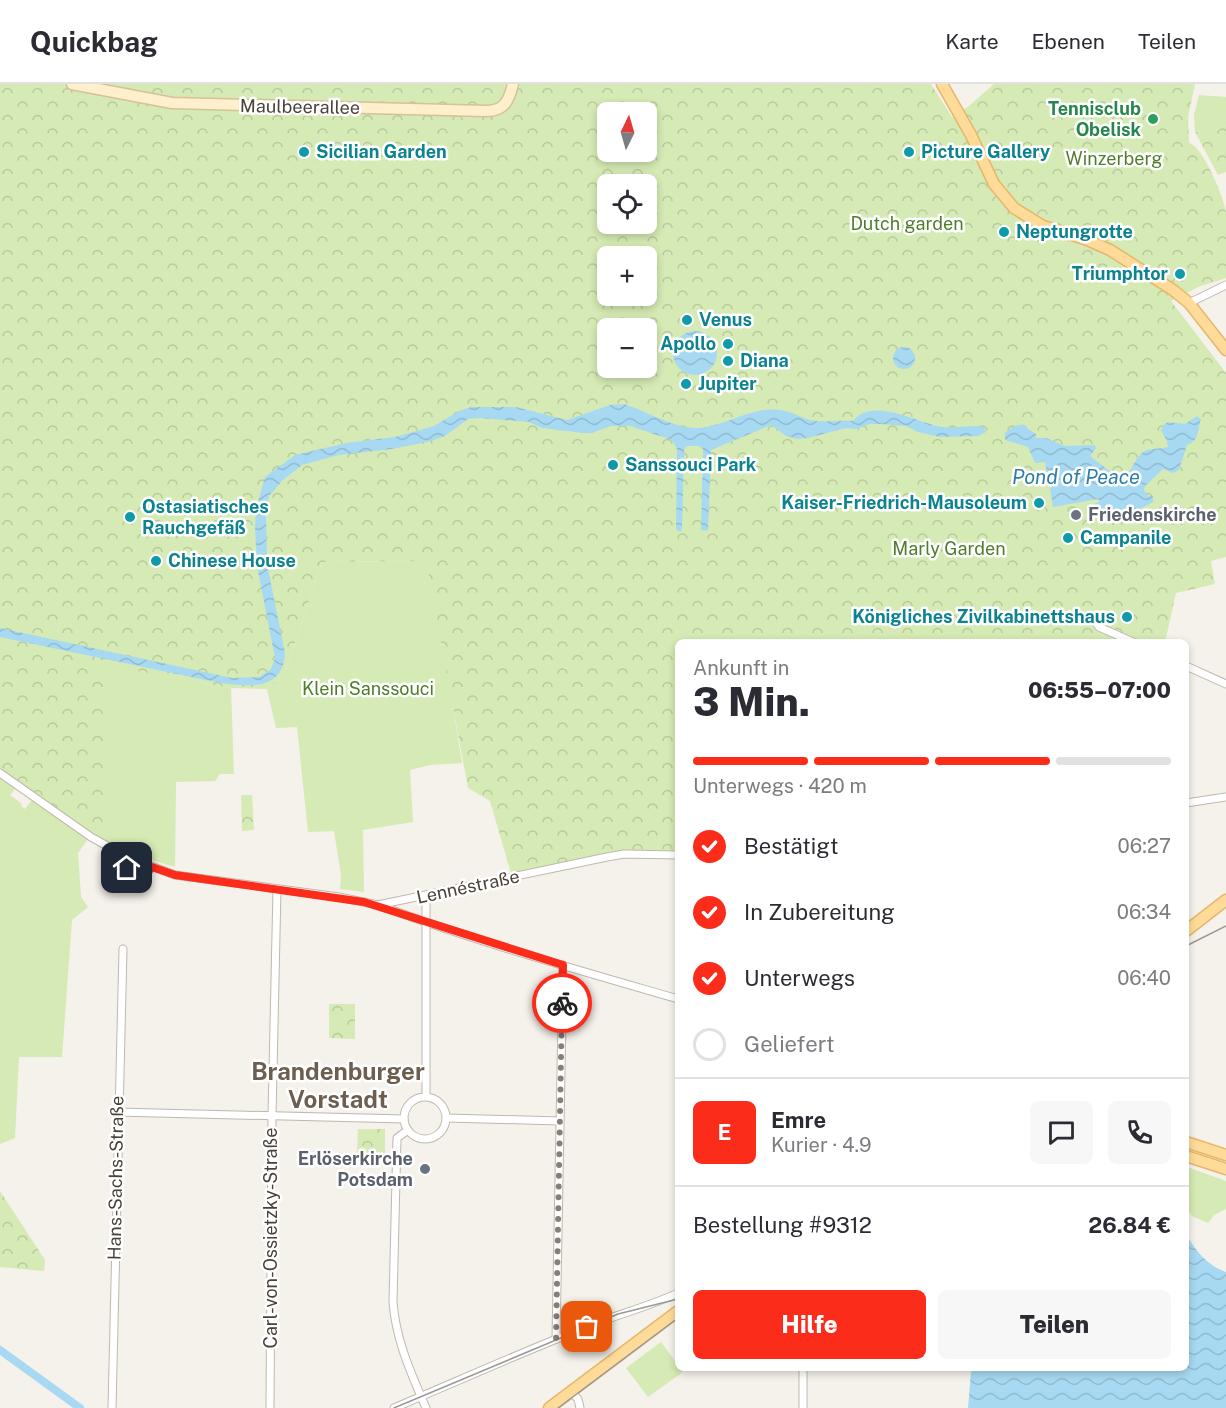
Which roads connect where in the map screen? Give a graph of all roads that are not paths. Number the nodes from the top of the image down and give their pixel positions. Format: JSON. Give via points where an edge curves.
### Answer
{"nodes":[{"id":1,"x":72,"y":84,"type":"edge"},
{"id":2,"x":513,"y":84,"type":"edge"},
{"id":3,"x":942,"y":84,"type":"edge"},
{"id":4,"x":1226,"y":285,"type":"edge"},
{"id":5,"x":1189,"y":303,"type":"junction"},
{"id":6,"x":1226,"y":350,"type":"edge"},
{"id":7,"x":1092,"y":617,"type":"dead end"},
{"id":8,"x":1126,"y":639,"type":"edge"},
{"id":9,"x":1189,"y":667,"type":"edge"},
{"id":10,"x":1226,"y":684,"type":"edge"},
{"id":11,"x":0,"y":773,"type":"edge"},
{"id":12,"x":1226,"y":797,"type":"edge"},
{"id":13,"x":1189,"y":803,"type":"edge"},
{"id":14,"x":675,"y":855,"type":"edge"},
{"id":15,"x":125,"y":856,"type":"junction"},
{"id":16,"x":150,"y":872,"type":"junction"},
{"id":17,"x":277,"y":889,"type":"junction"},
{"id":18,"x":426,"y":896,"type":"junction"},
{"id":19,"x":1226,"y":900,"type":"edge"},
{"id":20,"x":378,"y":905,"type":"junction"},
{"id":21,"x":426,"y":923,"type":"junction"},
{"id":22,"x":1189,"y":929,"type":"edge"},
{"id":23,"x":123,"y":949,"type":"dead end"},
{"id":24,"x":563,"y":965,"type":"junction"},
{"id":25,"x":675,"y":998,"type":"edge"},
{"id":26,"x":426,"y":1096,"type":"junction"},
{"id":27,"x":117,"y":1112,"type":"junction"},
{"id":28,"x":272,"y":1116,"type":"junction"},
{"id":29,"x":447,"y":1118,"type":"junction"},
{"id":30,"x":404,"y":1119,"type":"junction"},
{"id":31,"x":560,"y":1121,"type":"junction"},
{"id":32,"x":408,"y":1130,"type":"junction"},
{"id":33,"x":1189,"y":1143,"type":"edge"},
{"id":34,"x":1226,"y":1155,"type":"edge"},
{"id":35,"x":1189,"y":1157,"type":"edge"},
{"id":36,"x":1226,"y":1169,"type":"edge"},
{"id":37,"x":675,"y":1294,"type":"edge"},
{"id":38,"x":675,"y":1313,"type":"edge"},
{"id":39,"x":556,"y":1339,"type":"junction"},
{"id":40,"x":803,"y":1371,"type":"edge"},
{"id":41,"x":571,"y":1392,"type":"junction"},
{"id":42,"x":421,"y":1397,"type":"junction"},
{"id":43,"x":112,"y":1408,"type":"edge"},
{"id":44,"x":270,"y":1408,"type":"edge"},
{"id":45,"x":394,"y":1408,"type":"edge"},
{"id":46,"x":426,"y":1408,"type":"edge"},
{"id":47,"x":549,"y":1408,"type":"edge"},
{"id":48,"x":580,"y":1408,"type":"edge"},
{"id":49,"x":803,"y":1408,"type":"edge"}],
"edges":[{"from":1,"to":2,"type":"street","name":"Maulbeerallee","via":[[172,103],[486,111],[505,105]]},
{"from":3,"to":5,"type":"main road","via":[[994,184],[1014,208],[1043,226],[1110,250]]},
{"from":4,"to":5,"type":"street"},
{"from":5,"to":6,"type":"main road"},
{"from":7,"to":8,"type":"street","via":[[1099,627]]},
{"from":9,"to":10,"type":"street"},
{"from":11,"to":15,"type":"street","name":"Lennéstraße"},
{"from":12,"to":13,"type":"street"},
{"from":14,"to":18,"type":"street","name":"Lennéstraße","via":[[624,854]]},
{"from":15,"to":16,"type":"street","name":"Lennéstraße"},
{"from":15,"to":16,"type":"street","name":"Lennéstraße","via":[[132,873]]},
{"from":16,"to":17,"type":"street","name":"Lennéstraße"},
{"from":17,"to":20,"type":"street","name":"Lennéstraße"},
{"from":17,"to":28,"type":"street","name":"Carl-von-Ossietzky-Straße"},
{"from":18,"to":20,"type":"street","name":"Lennéstraße"},
{"from":18,"to":21,"type":"street"},
{"from":19,"to":22,"type":"main road"},
{"from":20,"to":21,"type":"street"},
{"from":21,"to":24,"type":"street"},
{"from":21,"to":26,"type":"street"},
{"from":23,"to":27,"type":"street","name":"Hans-Sachs-Straße"},
{"from":24,"to":25,"type":"street"},
{"from":24,"to":31,"type":"street"},
{"from":26,"to":29,"type":"street","via":[[443,1106]]},
{"from":26,"to":30,"type":"street","via":[[412,1100]]},
{"from":27,"to":28,"type":"street"},
{"from":27,"to":43,"type":"street","name":"Hans-Sachs-Straße"},
{"from":28,"to":30,"type":"street"},
{"from":28,"to":44,"type":"street","name":"Carl-von-Ossietzky-Straße"},
{"from":29,"to":31,"type":"street"},
{"from":29,"to":32,"type":"street","via":[[442,1131],[432,1138],[418,1138]]},
{"from":30,"to":32,"type":"street"},
{"from":31,"to":39,"type":"street"},
{"from":32,"to":42,"type":"street","via":[[397,1138],[394,1325]]},
{"from":33,"to":34,"type":"main road"},
{"from":35,"to":36,"type":"main road"},
{"from":37,"to":39,"type":"street"},
{"from":38,"to":41,"type":"main road"},
{"from":39,"to":42,"type":"street"},
{"from":40,"to":49,"type":"street"},
{"from":41,"to":47,"type":"main road"},
{"from":41,"to":48,"type":"street"},
{"from":42,"to":45,"type":"street"},
{"from":42,"to":46,"type":"street"}]}
